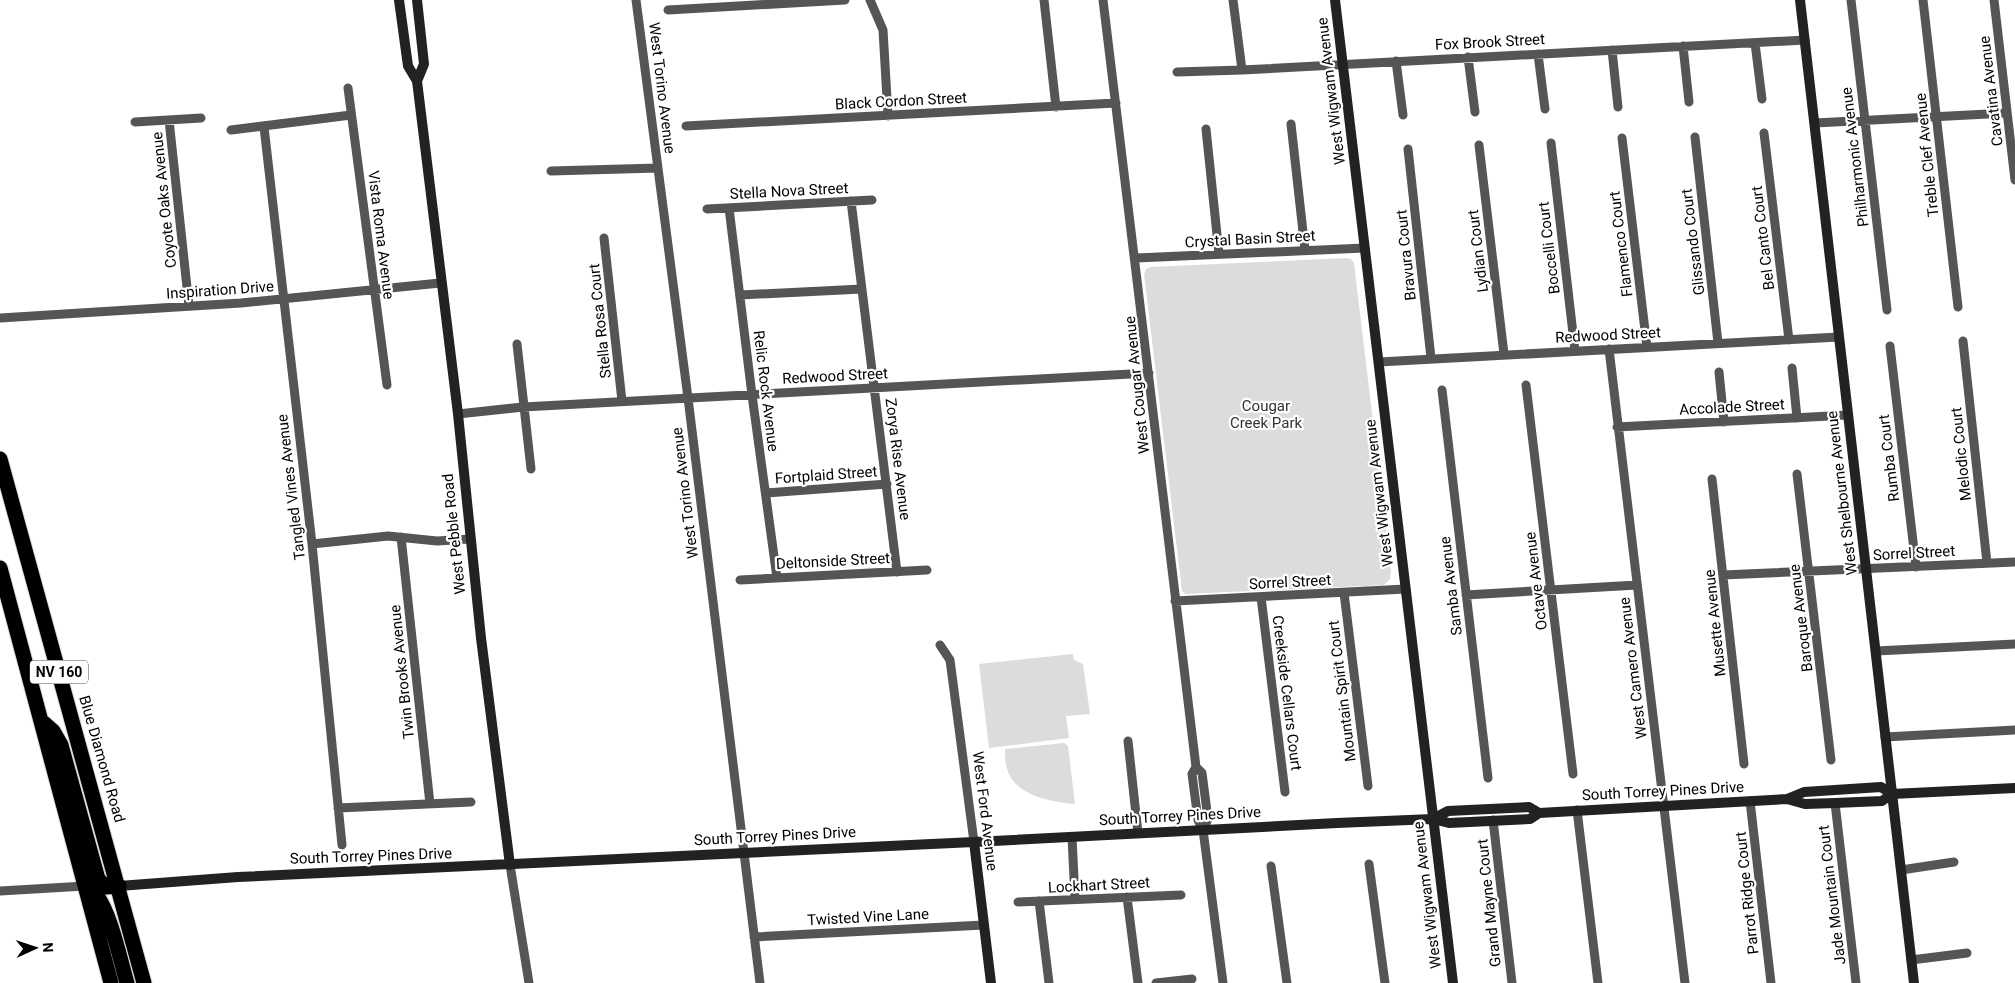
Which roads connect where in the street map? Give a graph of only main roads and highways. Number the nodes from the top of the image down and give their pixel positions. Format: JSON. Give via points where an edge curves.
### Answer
{"nodes":[{"id":1,"x":0,"y":459,"type":"edge"},
{"id":2,"x":0,"y":568,"type":"edge"},
{"id":3,"x":41,"y":720,"type":"junction"},
{"id":4,"x":85,"y":886,"type":"junction"},
{"id":5,"x":119,"y":886,"type":"junction"},
{"id":6,"x":111,"y":983,"type":"edge"},
{"id":7,"x":127,"y":983,"type":"edge"},
{"id":8,"x":144,"y":983,"type":"edge"}],
"edges":[{"from":1,"to":5,"type":"highway","name":"Blue Diamond Road","number":"NV 160"},
{"from":2,"to":3,"type":"highway","number":"NV 160"},
{"from":3,"to":4,"type":"highway","number":"NV 160"},
{"from":3,"to":5,"type":"highway","via":[[61,745],[98,879],[106,887]]},
{"from":4,"to":6,"type":"highway","number":"NV 160"},
{"from":4,"to":7,"type":"highway","via":[[99,898]]},
{"from":5,"to":8,"type":"highway","name":"Blue Diamond Road","number":"NV 160"}]}
